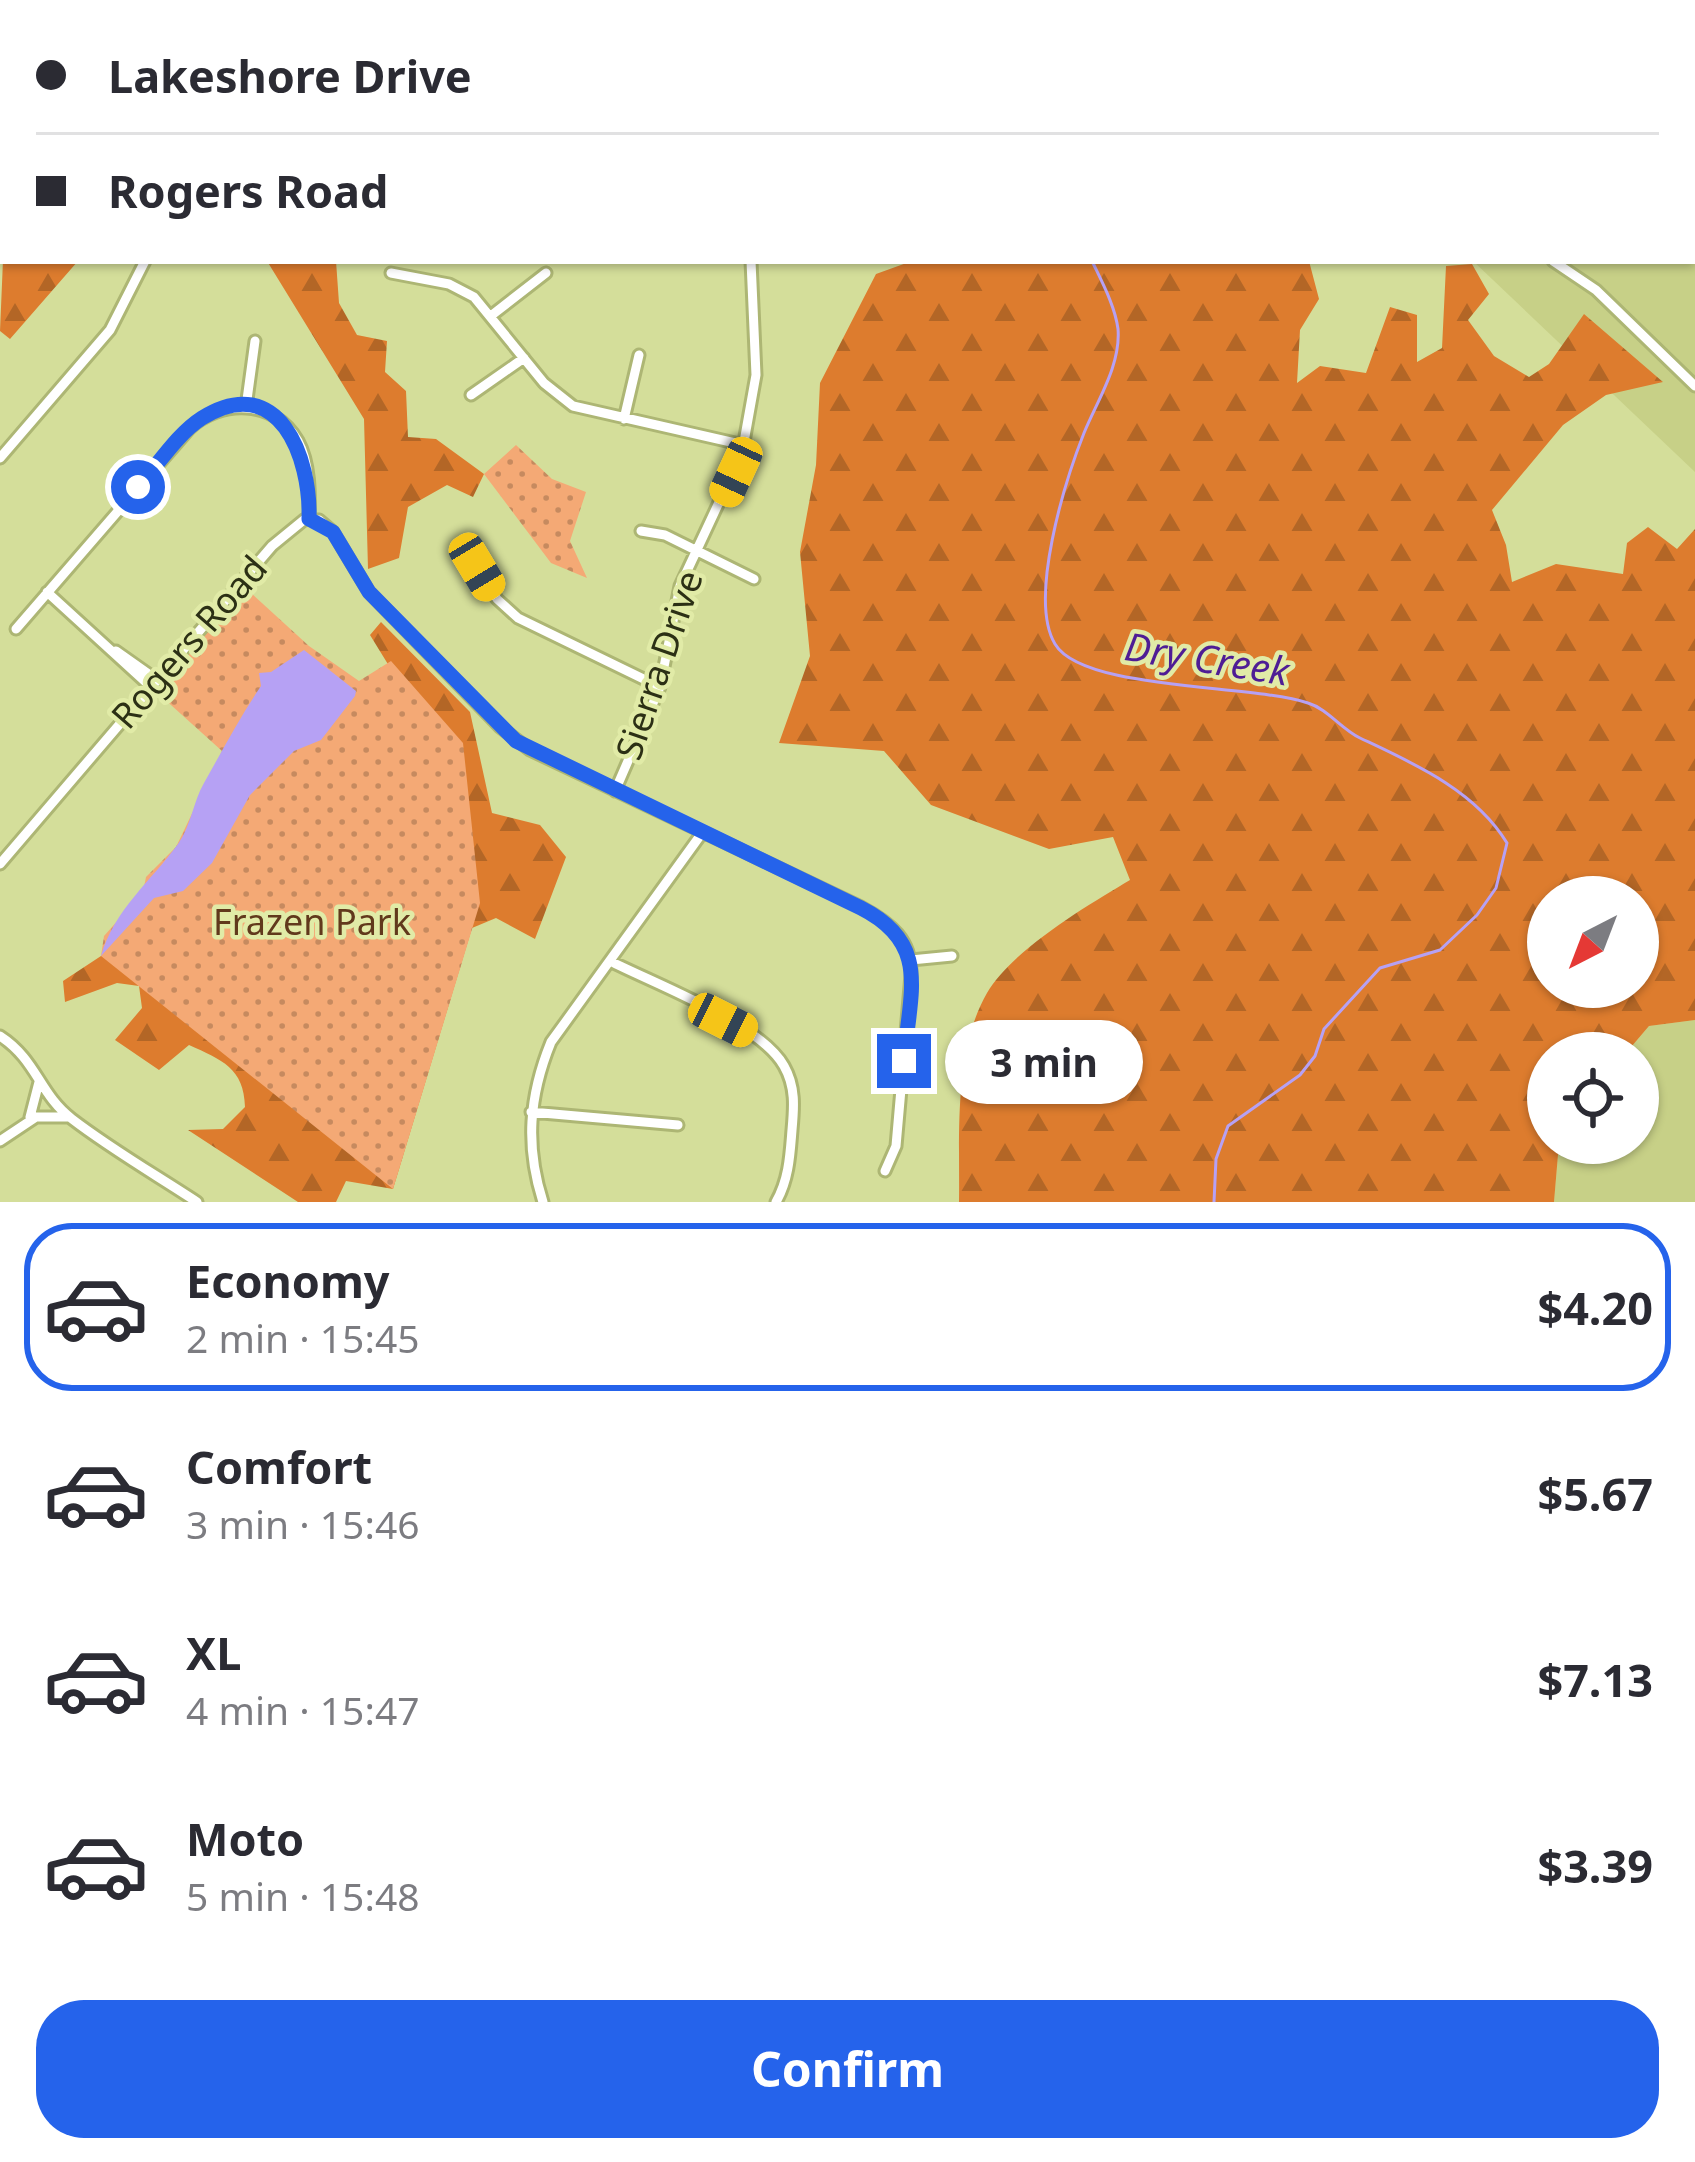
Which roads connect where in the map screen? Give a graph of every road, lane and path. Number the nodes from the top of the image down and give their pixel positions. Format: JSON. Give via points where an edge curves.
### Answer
{"nodes":[{"id":1,"x":143,"y":264,"type":"edge"},
{"id":2,"x":751,"y":264,"type":"edge"},
{"id":3,"x":1558,"y":264,"type":"edge"},
{"id":4,"x":391,"y":273,"type":"dead end"},
{"id":5,"x":546,"y":273,"type":"dead end"},
{"id":6,"x":492,"y":315,"type":"junction"},
{"id":7,"x":256,"y":341,"type":"dead end"},
{"id":8,"x":639,"y":355,"type":"dead end"},
{"id":9,"x":524,"y":358,"type":"junction"},
{"id":10,"x":1695,"y":386,"type":"edge"},
{"id":11,"x":471,"y":395,"type":"dead end"},
{"id":12,"x":246,"y":407,"type":"junction"},
{"id":13,"x":625,"y":419,"type":"junction"},
{"id":14,"x":4,"y":434,"type":"dead end"},
{"id":15,"x":15,"y":441,"type":"junction"},
{"id":16,"x":744,"y":446,"type":"junction"},
{"id":17,"x":0,"y":458,"type":"edge"},
{"id":18,"x":309,"y":519,"type":"junction"},
{"id":19,"x":641,"y":531,"type":"dead end"},
{"id":20,"x":464,"y":545,"type":"dead end"},
{"id":21,"x":698,"y":550,"type":"junction"},
{"id":22,"x":754,"y":579,"type":"dead end"},
{"id":23,"x":47,"y":592,"type":"junction"},
{"id":24,"x":16,"y":629,"type":"dead end"},
{"id":25,"x":154,"y":683,"type":"junction"},
{"id":26,"x":660,"y":687,"type":"junction"},
{"id":27,"x":615,"y":791,"type":"junction"},
{"id":28,"x":702,"y":833,"type":"junction"},
{"id":29,"x":0,"y":864,"type":"edge"},
{"id":30,"x":952,"y":956,"type":"dead end"},
{"id":31,"x":911,"y":960,"type":"junction"},
{"id":32,"x":610,"y":961,"type":"junction"},
{"id":33,"x":0,"y":1036,"type":"edge"},
{"id":34,"x":39,"y":1078,"type":"junction"},
{"id":35,"x":531,"y":1112,"type":"junction"},
{"id":36,"x":72,"y":1119,"type":"junction"},
{"id":37,"x":27,"y":1121,"type":"junction"},
{"id":38,"x":678,"y":1125,"type":"dead end"},
{"id":39,"x":0,"y":1141,"type":"edge"},
{"id":40,"x":885,"y":1172,"type":"dead end"},
{"id":41,"x":197,"y":1202,"type":"edge"},
{"id":42,"x":543,"y":1202,"type":"edge"},
{"id":43,"x":776,"y":1202,"type":"edge"}],
"edges":[{"from":1,"to":15,"type":"street","via":[[110,330]]},
{"from":2,"to":16,"type":"street","name":"Sierra Drive","via":[[756,375]]},
{"from":3,"to":10,"type":"street","via":[[1597,290]]},
{"from":4,"to":6,"type":"street","via":[[456,287]]},
{"from":5,"to":6,"type":"street"},
{"from":6,"to":9,"type":"street"},
{"from":7,"to":12,"type":"street"},
{"from":8,"to":13,"type":"street"},
{"from":9,"to":11,"type":"street"},
{"from":9,"to":13,"type":"street","via":[[573,406]]},
{"from":12,"to":18,"type":"street","via":[[270,415],[298,442]]},
{"from":12,"to":23,"type":"street","via":[[222,408],[194,424]]},
{"from":13,"to":16,"type":"street"},
{"from":14,"to":15,"type":"street"},
{"from":15,"to":17,"type":"street"},
{"from":16,"to":21,"type":"street","name":"Sierra Drive"},
{"from":18,"to":25,"type":"street","name":"Rogers Road","via":[[272,546]]},
{"from":18,"to":27,"type":"street","via":[[333,532],[369,592],[500,727]]},
{"from":19,"to":21,"type":"street"},
{"from":20,"to":26,"type":"street","via":[[518,618]]},
{"from":21,"to":22,"type":"street"},
{"from":21,"to":26,"type":"street","name":"Sierra Drive","via":[[672,610]]},
{"from":23,"to":24,"type":"street"},
{"from":23,"to":25,"type":"street"},
{"from":25,"to":29,"type":"street","name":"Rogers Road"},
{"from":26,"to":27,"type":"street","name":"Sierra Drive"},
{"from":27,"to":28,"type":"street"},
{"from":28,"to":31,"type":"street","via":[[878,916],[903,938]]},
{"from":28,"to":32,"type":"street"},
{"from":30,"to":31,"type":"street"},
{"from":31,"to":40,"type":"street","via":[[896,1146]]},
{"from":32,"to":35,"type":"street","via":[[551,1042]]},
{"from":32,"to":43,"type":"street","via":[[776,1054],[794,1108],[789,1167]]},
{"from":33,"to":34,"type":"street","via":[[26,1054]]},
{"from":34,"to":36,"type":"street"},
{"from":34,"to":37,"type":"street"},
{"from":35,"to":38,"type":"street"},
{"from":35,"to":42,"type":"street"},
{"from":36,"to":37,"type":"street","via":[[48,1114]]},
{"from":36,"to":41,"type":"street"},
{"from":37,"to":39,"type":"street"}]}
